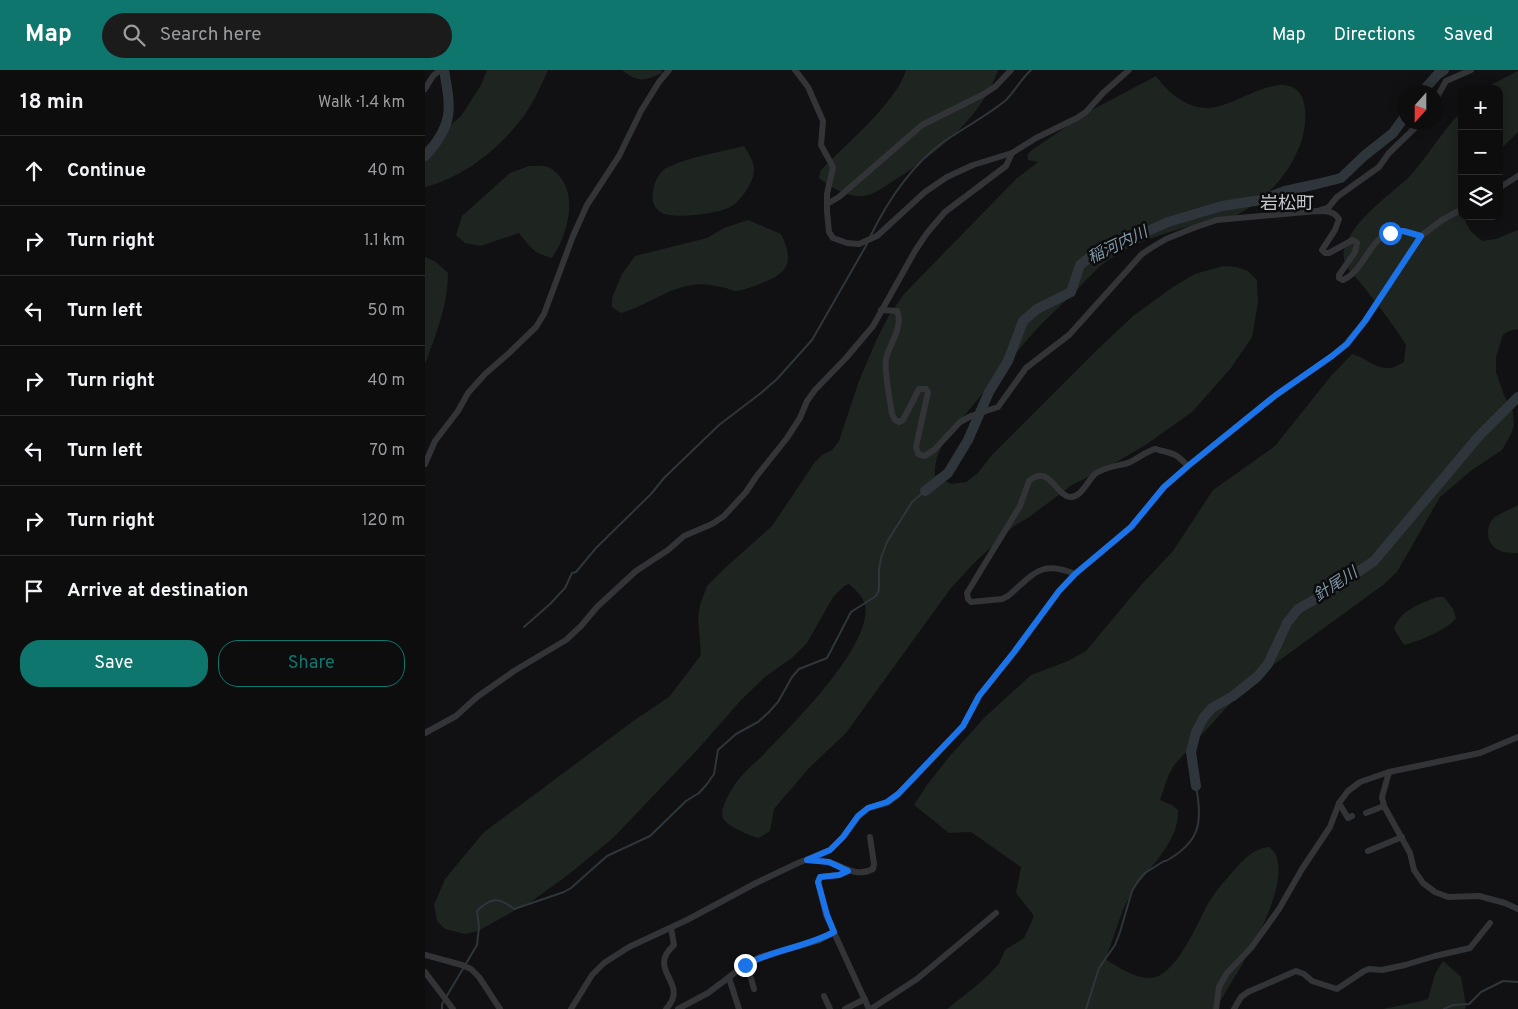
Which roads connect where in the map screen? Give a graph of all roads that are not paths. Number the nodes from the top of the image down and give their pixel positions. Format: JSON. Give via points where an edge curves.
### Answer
{"nodes":[{"id":1,"x":441,"y":70,"type":"edge"},
{"id":2,"x":795,"y":70,"type":"edge"},
{"id":3,"x":1011,"y":70,"type":"edge"},
{"id":4,"x":1129,"y":70,"type":"edge"},
{"id":5,"x":1471,"y":70,"type":"edge"},
{"id":6,"x":667,"y":71,"type":"edge"},
{"id":7,"x":1443,"y":86,"type":"edge"},
{"id":8,"x":425,"y":89,"type":"edge"},
{"id":9,"x":1413,"y":130,"type":"edge"},
{"id":10,"x":1012,"y":153,"type":"junction"},
{"id":11,"x":1518,"y":176,"type":"edge"},
{"id":12,"x":1503,"y":185,"type":"edge"},
{"id":13,"x":827,"y":204,"type":"junction"},
{"id":14,"x":1458,"y":211,"type":"edge"},
{"id":15,"x":1317,"y":212,"type":"junction"},
{"id":16,"x":1421,"y":236,"type":"junction"},
{"id":17,"x":881,"y":310,"type":"junction"},
{"id":18,"x":425,"y":464,"type":"edge"},
{"id":19,"x":1188,"y":466,"type":"junction"},
{"id":20,"x":1075,"y":574,"type":"junction"},
{"id":21,"x":425,"y":733,"type":"edge"},
{"id":22,"x":1518,"y":737,"type":"edge"},
{"id":23,"x":1389,"y":772,"type":"junction"},
{"id":24,"x":1339,"y":803,"type":"junction"},
{"id":25,"x":1384,"y":806,"type":"junction"},
{"id":26,"x":1366,"y":813,"type":"dead end"},
{"id":27,"x":1352,"y":816,"type":"dead end"},
{"id":28,"x":870,"y":837,"type":"dead end"},
{"id":29,"x":1402,"y":837,"type":"junction"},
{"id":30,"x":1369,"y":851,"type":"dead end"},
{"id":31,"x":807,"y":860,"type":"junction"},
{"id":32,"x":848,"y":871,"type":"junction"},
{"id":33,"x":1518,"y":909,"type":"edge"},
{"id":34,"x":996,"y":913,"type":"dead end"},
{"id":35,"x":1490,"y":923,"type":"dead end"},
{"id":36,"x":671,"y":928,"type":"junction"},
{"id":37,"x":834,"y":932,"type":"junction"},
{"id":38,"x":425,"y":955,"type":"edge"},
{"id":39,"x":747,"y":964,"type":"junction"},
{"id":40,"x":425,"y":972,"type":"edge"},
{"id":41,"x":729,"y":978,"type":"junction"},
{"id":42,"x":754,"y":990,"type":"dead end"},
{"id":43,"x":824,"y":996,"type":"dead end"},
{"id":44,"x":865,"y":999,"type":"junction"},
{"id":45,"x":453,"y":1009,"type":"edge"},
{"id":46,"x":500,"y":1009,"type":"edge"},
{"id":47,"x":571,"y":1009,"type":"edge"},
{"id":48,"x":666,"y":1009,"type":"edge"},
{"id":49,"x":679,"y":1009,"type":"edge"},
{"id":50,"x":739,"y":1009,"type":"edge"},
{"id":51,"x":830,"y":1009,"type":"edge"},
{"id":52,"x":845,"y":1009,"type":"edge"},
{"id":53,"x":870,"y":1009,"type":"edge"},
{"id":54,"x":1216,"y":1009,"type":"edge"},
{"id":55,"x":1234,"y":1009,"type":"edge"}],
"edges":[{"from":1,"to":8,"type":"street"},
{"from":2,"to":13,"type":"street","via":[[808,87],[823,120],[821,145],[833,168]]},
{"from":3,"to":13,"type":"street","via":[[984,94],[922,125]]},
{"from":4,"to":10,"type":"street","via":[[1086,112]]},
{"from":5,"to":7,"type":"street","via":[[1446,81]]},
{"from":6,"to":18,"type":"street","via":[[587,206],[536,327],[468,393],[435,441]]},
{"from":9,"to":15,"type":"street","via":[[1379,167],[1327,208]]},
{"from":10,"to":13,"type":"street","via":[[947,177],[925,192],[877,236],[859,244],[833,238],[829,232]]},
{"from":10,"to":17,"type":"street","via":[[1006,166],[945,212],[927,233]]},
{"from":11,"to":12,"type":"street"},
{"from":14,"to":16,"type":"street"},
{"from":15,"to":16,"type":"street","via":[[1331,212],[1339,219],[1324,244],[1322,250],[1325,253],[1353,240],[1357,243],[1355,252],[1339,275],[1343,280],[1355,272],[1380,237],[1403,231]]},
{"from":15,"to":17,"type":"street","via":[[1217,220],[1151,248],[1069,335],[1027,368],[995,409],[960,422],[925,456],[918,454],[916,447],[928,392],[919,389],[903,420],[895,420],[886,360],[899,316],[897,311]]},
{"from":16,"to":19,"type":"street","via":[[1347,344],[1276,395]]},
{"from":17,"to":21,"type":"street","via":[[873,326],[815,390],[787,438],[724,516],[684,536],[636,570],[566,640],[514,671],[456,716]]},
{"from":19,"to":20,"type":"street","via":[[1164,487],[1131,527]]},
{"from":19,"to":20,"type":"street","via":[[1176,454],[1155,450],[1095,474],[1077,495],[1070,497],[1050,480],[1041,476],[1033,478],[1020,506],[967,593],[968,599],[971,602],[1002,599],[1038,570],[1061,568]]},
{"from":20,"to":31,"type":"street","via":[[979,696],[963,726],[898,794],[887,802],[868,808],[830,850]]},
{"from":22,"to":23,"type":"street","via":[[1480,753]]},
{"from":23,"to":24,"type":"street","via":[[1360,782]]},
{"from":23,"to":25,"type":"street","via":[[1382,798]]},
{"from":24,"to":27,"type":"street","via":[[1348,818]]},
{"from":24,"to":54,"type":"street","via":[[1330,827],[1279,909],[1251,948],[1227,973],[1219,987]]},
{"from":25,"to":26,"type":"street"},
{"from":25,"to":29,"type":"street"},
{"from":28,"to":32,"type":"street","via":[[873,869],[867,872]]},
{"from":29,"to":30,"type":"street"},
{"from":29,"to":33,"type":"street","via":[[1418,877],[1435,892],[1448,897],[1479,896]]},
{"from":31,"to":32,"type":"street","via":[[829,862]]},
{"from":31,"to":36,"type":"street"},
{"from":32,"to":37,"type":"street","via":[[820,877],[818,882]]},
{"from":34,"to":53,"type":"street","via":[[917,979]]},
{"from":35,"to":55,"type":"street","via":[[1470,948],[1390,968],[1363,971],[1337,989],[1312,981],[1296,971],[1248,992]]},
{"from":36,"to":47,"type":"street","via":[[629,947],[604,963],[592,975]]},
{"from":36,"to":48,"type":"street","via":[[675,946],[668,951],[663,963],[674,993],[673,1002]]},
{"from":37,"to":39,"type":"street","via":[[820,940],[760,957]]},
{"from":37,"to":44,"type":"street"},
{"from":38,"to":46,"type":"street","via":[[471,969]]},
{"from":39,"to":41,"type":"street"},
{"from":39,"to":42,"type":"street"},
{"from":40,"to":45,"type":"street"},
{"from":41,"to":49,"type":"street"},
{"from":41,"to":50,"type":"street"},
{"from":43,"to":51,"type":"street"},
{"from":44,"to":52,"type":"street"},
{"from":44,"to":53,"type":"street"}]}
